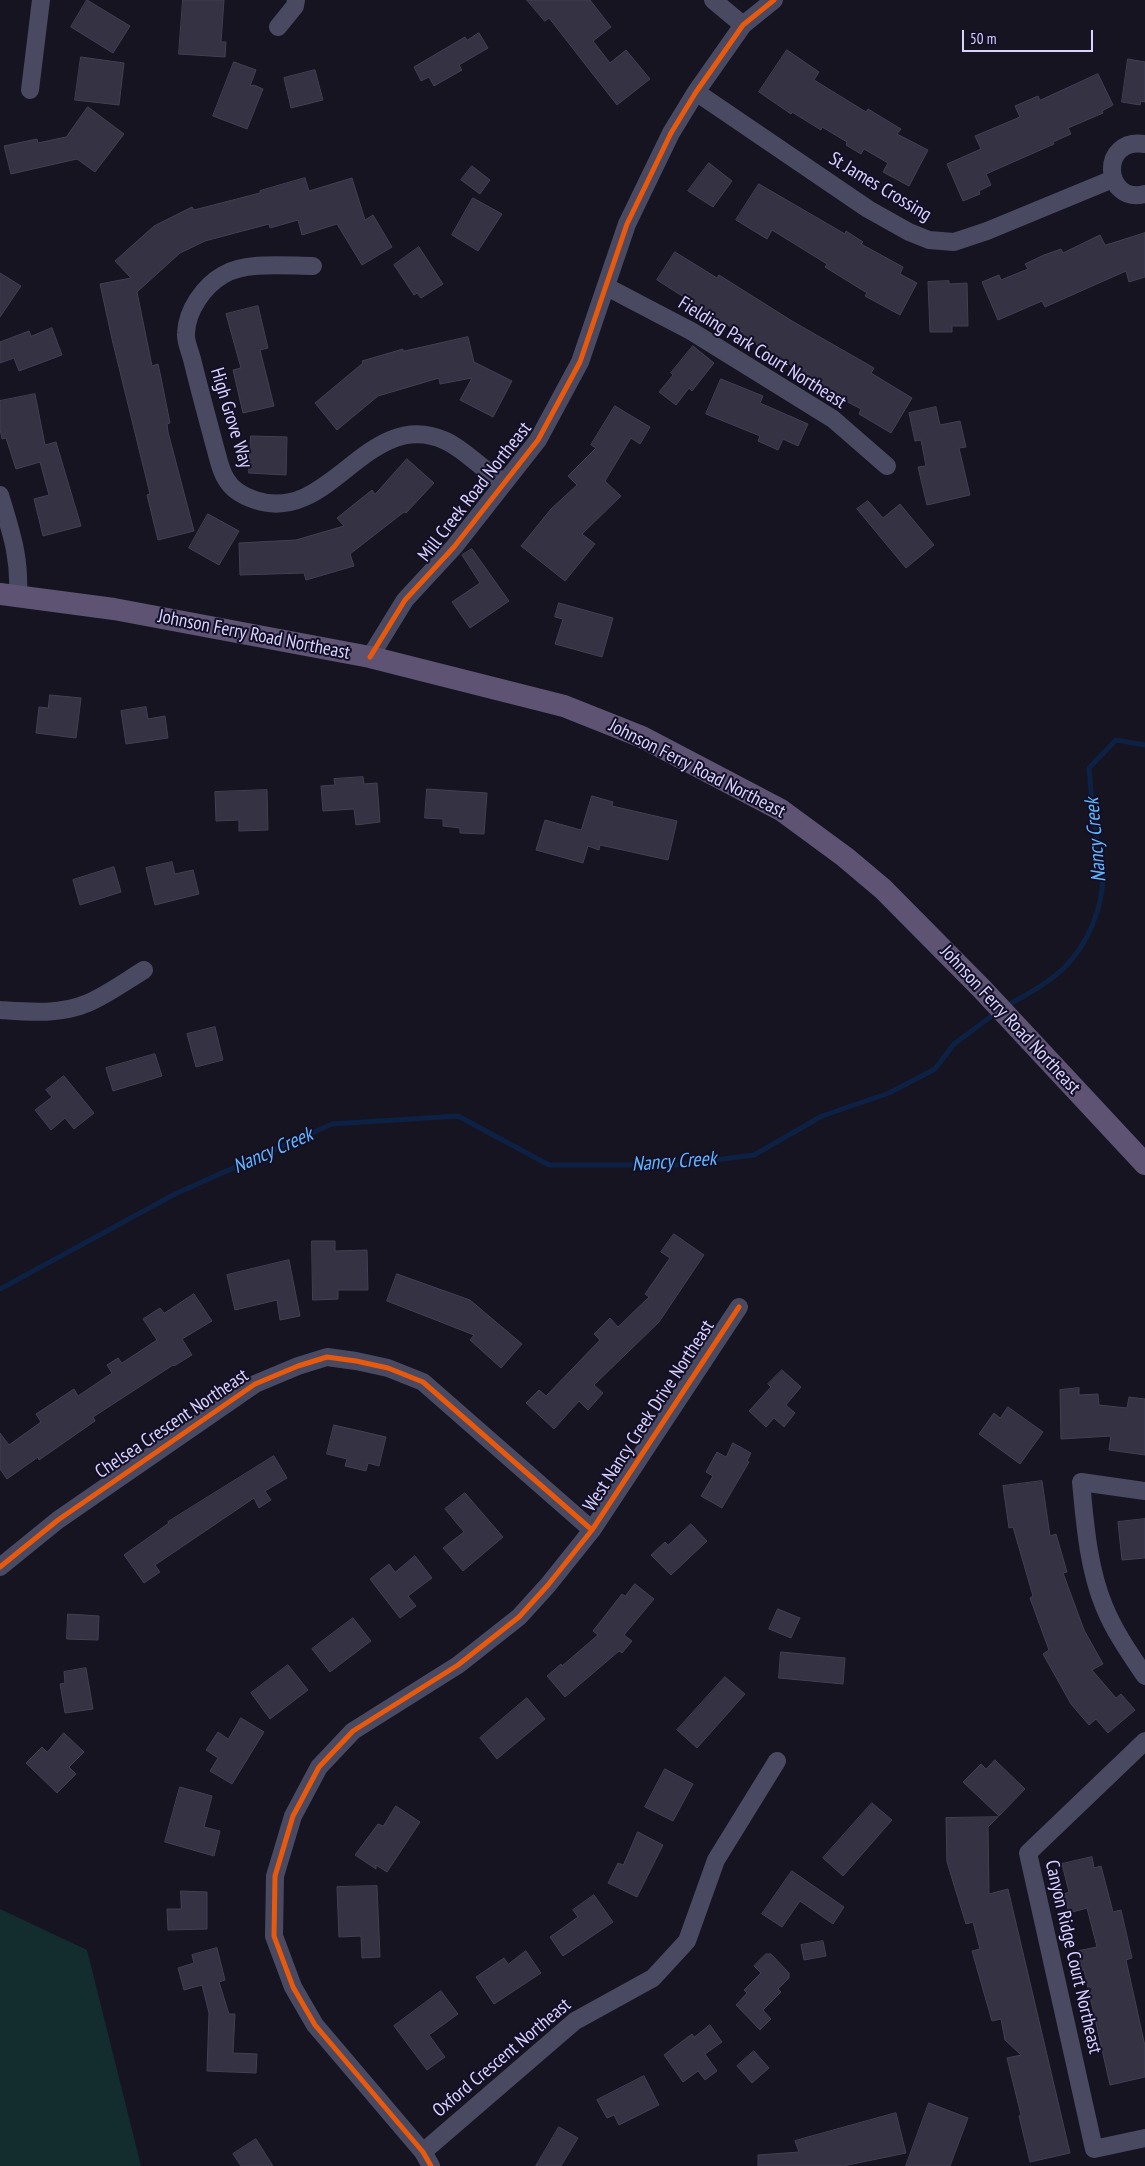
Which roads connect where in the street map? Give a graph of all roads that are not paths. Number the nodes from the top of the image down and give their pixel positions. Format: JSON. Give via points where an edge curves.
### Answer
{"nodes":[{"id":1,"x":41,"y":0,"type":"edge"},
{"id":2,"x":296,"y":0,"type":"edge"},
{"id":3,"x":713,"y":0,"type":"edge"},
{"id":4,"x":774,"y":0,"type":"edge"},
{"id":5,"x":743,"y":25,"type":"junction"},
{"id":6,"x":278,"y":27,"type":"dead end"},
{"id":7,"x":30,"y":90,"type":"dead end"},
{"id":8,"x":696,"y":92,"type":"junction"},
{"id":9,"x":1145,"y":144,"type":"edge"},
{"id":10,"x":1113,"y":180,"type":"junction"},
{"id":11,"x":1145,"y":194,"type":"edge"},
{"id":12,"x":313,"y":266,"type":"dead end"},
{"id":13,"x":607,"y":287,"type":"junction"},
{"id":14,"x":887,"y":466,"type":"dead end"},
{"id":15,"x":504,"y":482,"type":"junction"},
{"id":16,"x":0,"y":495,"type":"edge"},
{"id":17,"x":9,"y":595,"type":"edge"},
{"id":18,"x":370,"y":657,"type":"junction"},
{"id":19,"x":144,"y":970,"type":"dead end"},
{"id":20,"x":0,"y":1010,"type":"edge"},
{"id":21,"x":1145,"y":1164,"type":"edge"},
{"id":22,"x":739,"y":1307,"type":"dead end"},
{"id":23,"x":1145,"y":1491,"type":"edge"},
{"id":24,"x":592,"y":1530,"type":"junction"},
{"id":25,"x":0,"y":1567,"type":"edge"},
{"id":26,"x":1145,"y":1676,"type":"edge"},
{"id":27,"x":1145,"y":1741,"type":"edge"},
{"id":28,"x":778,"y":1761,"type":"dead end"},
{"id":29,"x":1145,"y":2138,"type":"edge"},
{"id":30,"x":427,"y":2159,"type":"edge"}],
"edges":[{"from":1,"to":7,"type":"street"},
{"from":2,"to":6,"type":"street"},
{"from":3,"to":5,"type":"street"},
{"from":4,"to":5,"type":"street","name":"Mill Creek Road Northeast"},
{"from":5,"to":8,"type":"street","name":"Mill Creek Road Northeast"},
{"from":8,"to":10,"type":"street","name":"St James Crossing","via":[[868,209],[928,240],[954,242]]},
{"from":8,"to":13,"type":"street","name":"Mill Creek Road Northeast","via":[[671,133],[627,224]]},
{"from":9,"to":10,"type":"street","via":[[1129,144],[1116,155],[1112,163]]},
{"from":10,"to":11,"type":"street","via":[[1125,192]]},
{"from":12,"to":15,"type":"street","name":"High Grove Way","via":[[259,265],[225,274],[208,286],[192,308],[186,333],[224,477],[234,490],[276,506],[299,500],[322,489],[375,446],[402,436],[422,435],[445,440]]},
{"from":13,"to":14,"type":"street","name":"Fielding Park Court Northeast","via":[[691,331],[832,419]]},
{"from":13,"to":15,"type":"street","name":"Mill Creek Road Northeast","via":[[580,362],[538,440]]},
{"from":15,"to":18,"type":"street","name":"Mill Creek Road Northeast","via":[[454,547],[405,600]]},
{"from":16,"to":17,"type":"street","via":[[16,546],[20,572]]},
{"from":17,"to":18,"type":"main road","name":"Johnson Ferry Road Northeast","via":[[124,611]]},
{"from":18,"to":21,"type":"main road","name":"Johnson Ferry Road Northeast","via":[[564,706],[642,737],[781,810],[883,889],[982,989]]},
{"from":19,"to":20,"type":"street","via":[[88,1003],[66,1010]]},
{"from":22,"to":24,"type":"street","name":"West Nancy Creek Drive Northeast"},
{"from":23,"to":26,"type":"street","via":[[1081,1482],[1086,1540],[1104,1606],[1123,1644]]},
{"from":24,"to":25,"type":"street","name":"Chelsea Crescent Northeast","via":[[423,1382],[388,1368],[327,1357],[255,1384],[58,1520]]},
{"from":24,"to":30,"type":"street","name":"West Nancy Creek Drive Northeast","via":[[519,1617],[458,1665],[353,1731],[319,1767],[293,1816],[275,1876],[274,1936],[293,1987],[315,2025]]},
{"from":27,"to":29,"type":"street","name":"Canyon Ridge Court Northeast","via":[[1028,1853],[1094,2149]]},
{"from":28,"to":30,"type":"street","name":"Oxford Crescent Northeast","via":[[716,1860],[687,1941],[653,1978],[575,2021]]}]}
